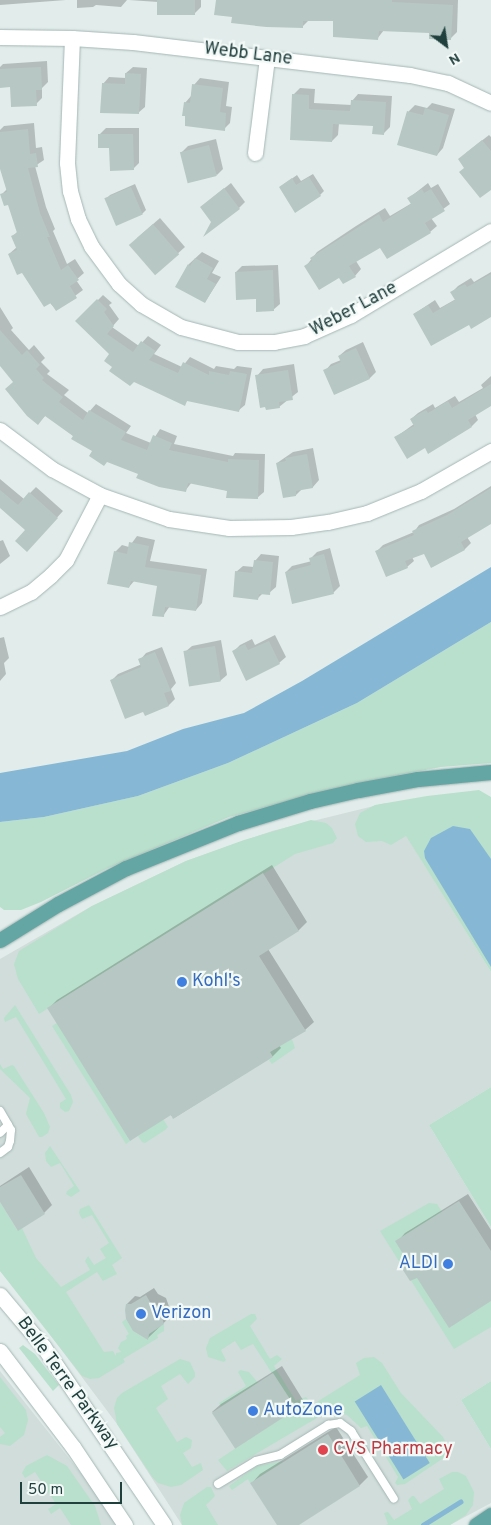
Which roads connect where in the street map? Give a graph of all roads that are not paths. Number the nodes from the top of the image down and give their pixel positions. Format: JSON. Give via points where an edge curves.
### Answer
{"nodes":[{"id":1,"x":0,"y":37,"type":"edge"},
{"id":2,"x":72,"y":38,"type":"junction"},
{"id":3,"x":268,"y":58,"type":"junction"},
{"id":4,"x":491,"y":103,"type":"edge"},
{"id":5,"x":255,"y":153,"type":"dead end"},
{"id":6,"x":491,"y":231,"type":"edge"},
{"id":7,"x":0,"y":430,"type":"edge"},
{"id":8,"x":491,"y":450,"type":"edge"},
{"id":9,"x":100,"y":495,"type":"junction"},
{"id":10,"x":0,"y":607,"type":"edge"},
{"id":11,"x":491,"y":772,"type":"edge"},
{"id":12,"x":0,"y":940,"type":"edge"},
{"id":13,"x":0,"y":1111,"type":"edge"},
{"id":14,"x":8,"y":1125,"type":"junction"},
{"id":15,"x":0,"y":1133,"type":"edge"},
{"id":16,"x":0,"y":1153,"type":"edge"},
{"id":17,"x":0,"y":1295,"type":"edge"},
{"id":18,"x":0,"y":1351,"type":"edge"},
{"id":19,"x":218,"y":1484,"type":"dead end"},
{"id":20,"x":394,"y":1500,"type":"dead end"},
{"id":21,"x":491,"y":1516,"type":"edge"},
{"id":22,"x":125,"y":1525,"type":"edge"},
{"id":23,"x":164,"y":1525,"type":"edge"},
{"id":24,"x":476,"y":1525,"type":"edge"}],
"edges":[{"from":1,"to":2,"type":"street","name":"Webb Lane"},
{"from":2,"to":3,"type":"street","name":"Webb Lane"},
{"from":2,"to":6,"type":"street","name":"Weber Lane","via":[[67,164],[78,219],[91,246],[119,284],[141,304],[180,327],[238,342],[274,342],[304,336],[352,315]]},
{"from":3,"to":4,"type":"street","name":"Webb Lane","via":[[432,78]]},
{"from":3,"to":5,"type":"street"},
{"from":7,"to":9,"type":"street","via":[[52,469]]},
{"from":8,"to":9,"type":"street","via":[[427,488],[384,507],[348,518],[291,527],[229,528],[190,524]]},
{"from":9,"to":10,"type":"street","via":[[66,560],[36,588]]},
{"from":11,"to":12,"type":"main road","via":[[427,778],[358,790],[231,825],[119,872]]},
{"from":13,"to":14,"type":"lane"},
{"from":14,"to":15,"type":"lane"},
{"from":14,"to":16,"type":"lane","via":[[10,1141]]},
{"from":17,"to":23,"type":"street","name":"Belle Terre Parkway","via":[[43,1346]]},
{"from":18,"to":22,"type":"street","name":"Belle Terre Parkway","via":[[73,1447]]},
{"from":19,"to":20,"type":"lane","via":[[256,1461],[280,1455],[328,1425],[340,1423],[350,1430]]},
{"from":21,"to":24,"type":"main road"}]}
